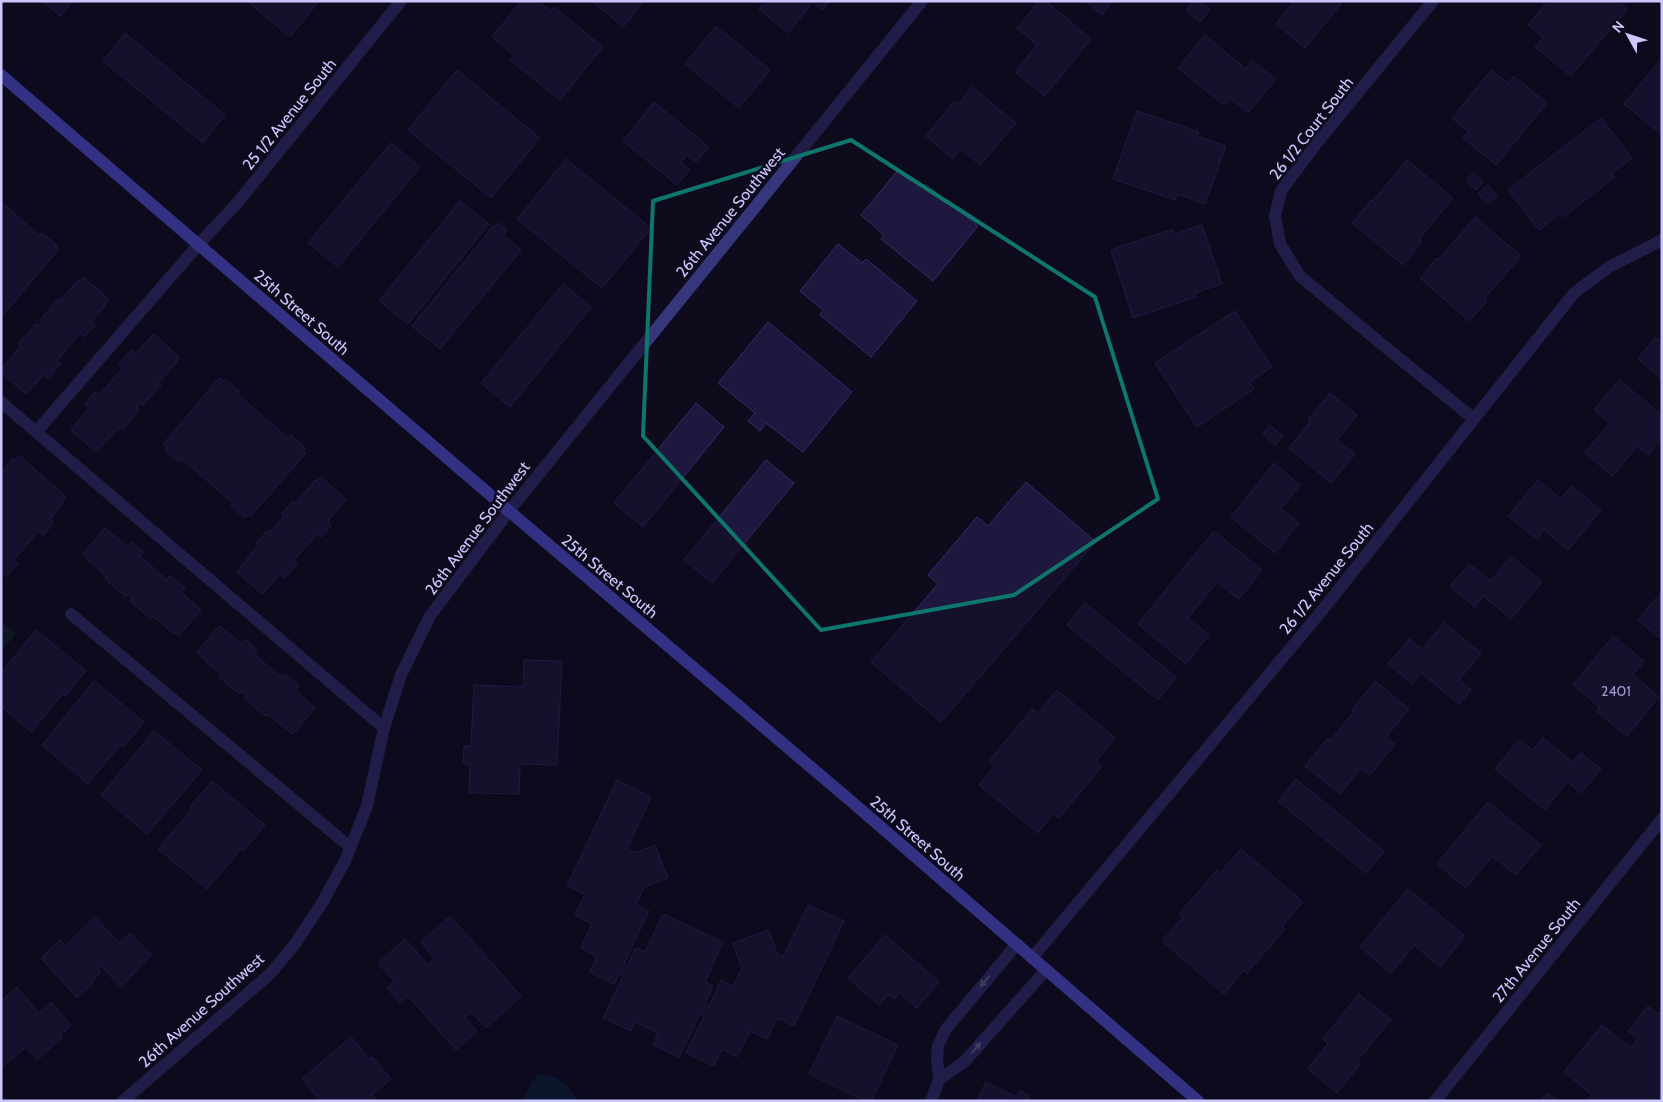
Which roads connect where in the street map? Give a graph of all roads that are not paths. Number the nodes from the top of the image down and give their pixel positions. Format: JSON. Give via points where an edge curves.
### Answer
{"nodes":[{"id":1,"x":401,"y":1,"type":"edge"},
{"id":2,"x":922,"y":1,"type":"edge"},
{"id":3,"x":1433,"y":1,"type":"edge"},
{"id":4,"x":1,"y":74,"type":"edge"},
{"id":5,"x":1662,"y":240,"type":"edge"},
{"id":6,"x":199,"y":244,"type":"junction"},
{"id":7,"x":1,"y":402,"type":"edge"},
{"id":8,"x":1474,"y":418,"type":"junction"},
{"id":9,"x":36,"y":432,"type":"junction"},
{"id":10,"x":509,"y":511,"type":"junction"},
{"id":11,"x":71,"y":614,"type":"dead end"},
{"id":12,"x":384,"y":728,"type":"junction"},
{"id":13,"x":1662,"y":819,"type":"edge"},
{"id":14,"x":350,"y":847,"type":"junction"},
{"id":15,"x":1017,"y":944,"type":"junction"},
{"id":16,"x":1032,"y":958,"type":"junction"},
{"id":17,"x":1046,"y":970,"type":"junction"},
{"id":18,"x":939,"y":1080,"type":"junction"},
{"id":19,"x":122,"y":1101,"type":"edge"},
{"id":20,"x":932,"y":1101,"type":"edge"},
{"id":21,"x":1198,"y":1101,"type":"edge"},
{"id":22,"x":1436,"y":1101,"type":"edge"}],
"edges":[{"from":1,"to":6,"type":"street","name":"25 1/2 Avenue South","via":[[238,202]]},
{"from":2,"to":10,"type":"street","name":"26th Avenue Southwest"},
{"from":3,"to":8,"type":"street","name":"26 1/2 Court South","via":[[1281,191],[1275,216],[1280,244],[1300,276]]},
{"from":4,"to":6,"type":"main road","name":"25th Street South"},
{"from":5,"to":8,"type":"street","name":"26 1/2 Avenue South","via":[[1609,267],[1574,293]]},
{"from":6,"to":9,"type":"street","name":"25 1/2 Avenue South"},
{"from":6,"to":10,"type":"main road","name":"25th Street South"},
{"from":7,"to":9,"type":"street"},
{"from":8,"to":16,"type":"street","name":"26 1/2 Avenue South","via":[[1320,613]]},
{"from":9,"to":12,"type":"street"},
{"from":10,"to":12,"type":"street","name":"26th Avenue Southwest","via":[[430,616],[401,675]]},
{"from":10,"to":15,"type":"main road","name":"25th Street South"},
{"from":11,"to":14,"type":"street"},
{"from":12,"to":14,"type":"street","name":"26th Avenue Southwest","via":[[366,806]]},
{"from":13,"to":22,"type":"street","name":"27th Avenue South"},
{"from":14,"to":19,"type":"street","name":"26th Avenue Southwest","via":[[322,903],[270,974]]},
{"from":15,"to":16,"type":"main road","name":"25th Street South"},
{"from":15,"to":18,"type":"street","one_way":true,"via":[[946,1029],[938,1046]]},
{"from":16,"to":17,"type":"main road","name":"25th Street South"},
{"from":18,"to":17,"type":"street","one_way":true,"via":[[965,1061]]},
{"from":17,"to":21,"type":"main road","name":"25th Street South"},
{"from":18,"to":20,"type":"street"}]}
